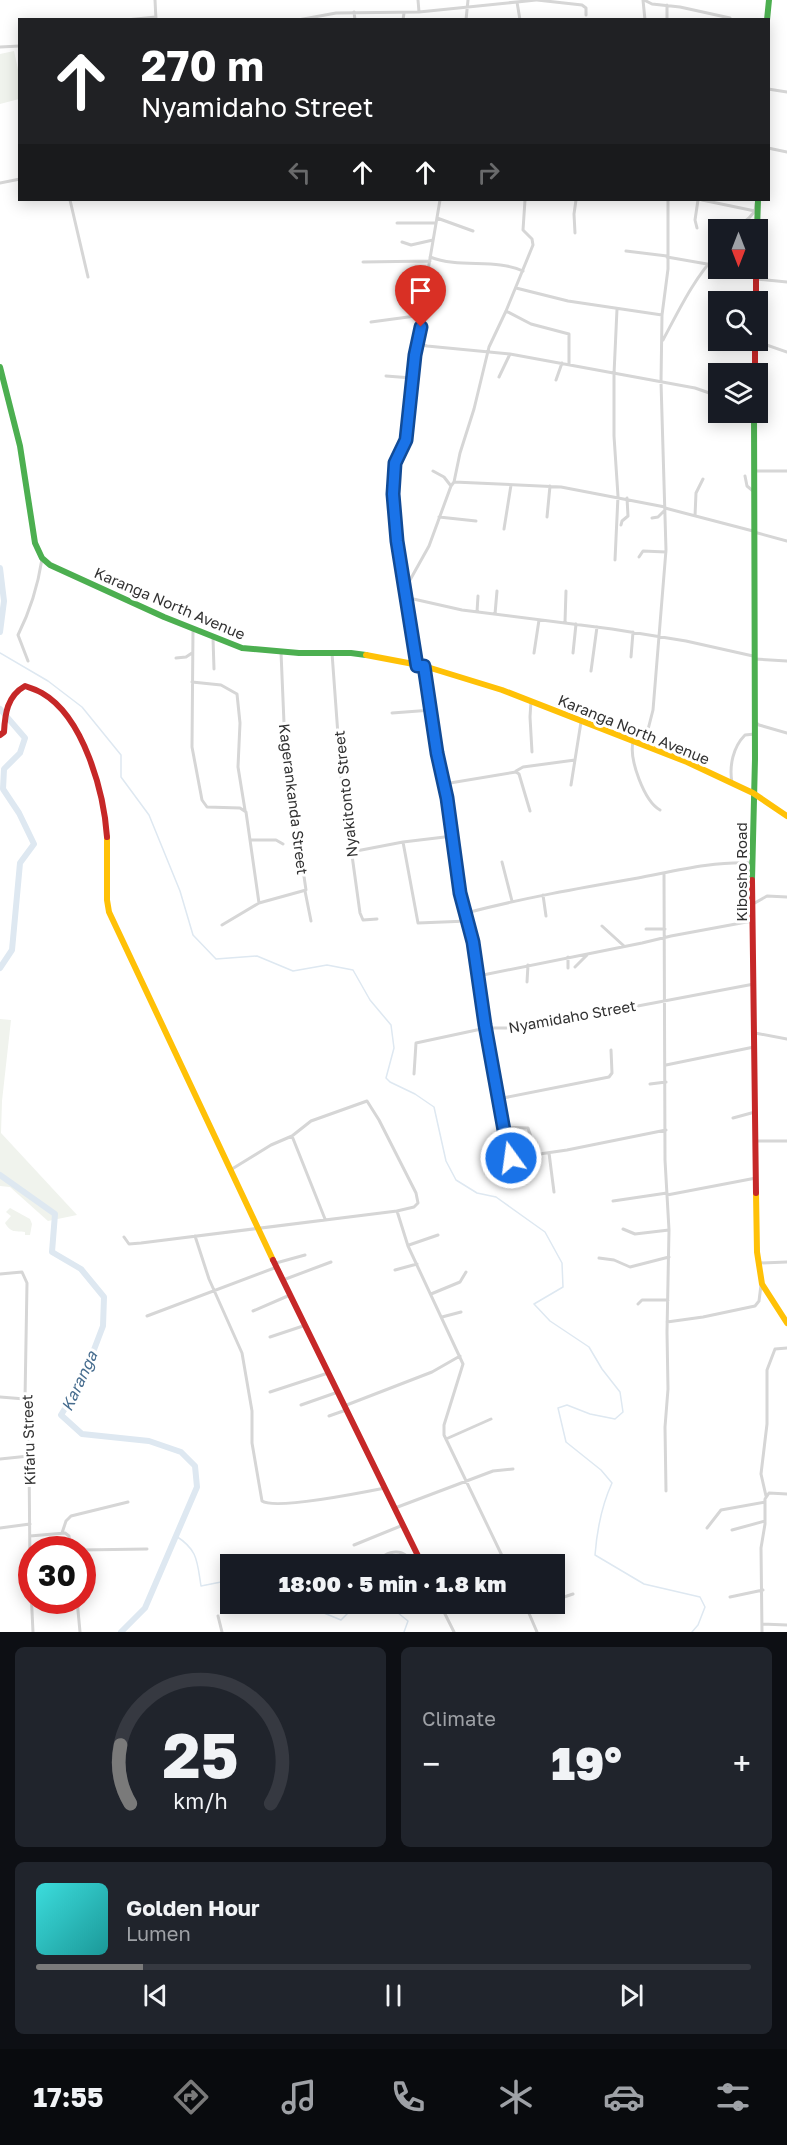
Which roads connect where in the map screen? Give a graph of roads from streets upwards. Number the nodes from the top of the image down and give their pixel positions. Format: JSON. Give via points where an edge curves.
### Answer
{"nodes":[{"id":1,"x":155,"y":0,"type":"edge"},
{"id":2,"x":418,"y":0,"type":"edge"},
{"id":3,"x":468,"y":0,"type":"edge"},
{"id":4,"x":536,"y":0,"type":"edge"},
{"id":5,"x":644,"y":0,"type":"edge"},
{"id":6,"x":769,"y":0,"type":"edge"},
{"id":7,"x":516,"y":1,"type":"edge"},
{"id":8,"x":667,"y":5,"type":"junction"},
{"id":9,"x":467,"y":7,"type":"junction"},
{"id":10,"x":354,"y":12,"type":"junction"},
{"id":11,"x":419,"y":12,"type":"junction"},
{"id":12,"x":404,"y":13,"type":"junction"},
{"id":13,"x":586,"y":15,"type":"dead end"},
{"id":14,"x":715,"y":17,"type":"edge"},
{"id":15,"x":156,"y":18,"type":"edge"},
{"id":16,"x":312,"y":18,"type":"edge"},
{"id":17,"x":355,"y":18,"type":"edge"},
{"id":18,"x":403,"y":18,"type":"edge"},
{"id":19,"x":466,"y":18,"type":"edge"},
{"id":20,"x":520,"y":18,"type":"edge"},
{"id":21,"x":645,"y":18,"type":"edge"},
{"id":22,"x":667,"y":18,"type":"edge"},
{"id":23,"x":730,"y":18,"type":"edge"},
{"id":24,"x":767,"y":18,"type":"edge"},
{"id":25,"x":18,"y":46,"type":"edge"},
{"id":26,"x":0,"y":47,"type":"edge"},
{"id":27,"x":770,"y":89,"type":"edge"},
{"id":28,"x":787,"y":92,"type":"edge"},
{"id":29,"x":770,"y":148,"type":"edge"},
{"id":30,"x":787,"y":152,"type":"edge"},
{"id":31,"x":18,"y":179,"type":"edge"},
{"id":32,"x":0,"y":183,"type":"edge"},
{"id":33,"x":70,"y":201,"type":"edge"},
{"id":34,"x":440,"y":201,"type":"edge"},
{"id":35,"x":525,"y":201,"type":"edge"},
{"id":36,"x":576,"y":201,"type":"edge"},
{"id":37,"x":668,"y":201,"type":"edge"},
{"id":38,"x":700,"y":201,"type":"edge"},
{"id":39,"x":705,"y":201,"type":"edge"},
{"id":40,"x":757,"y":201,"type":"edge"},
{"id":41,"x":757,"y":201,"type":"edge"},
{"id":42,"x":755,"y":211,"type":"junction"},
{"id":43,"x":437,"y":218,"type":"junction"},
{"id":44,"x":748,"y":219,"type":"edge"},
{"id":45,"x":757,"y":219,"type":"edge"},
{"id":46,"x":397,"y":223,"type":"dead end"},
{"id":47,"x":436,"y":223,"type":"junction"},
{"id":48,"x":697,"y":228,"type":"dead end"},
{"id":49,"x":473,"y":231,"type":"dead end"},
{"id":50,"x":575,"y":233,"type":"dead end"},
{"id":51,"x":433,"y":240,"type":"junction"},
{"id":52,"x":402,"y":242,"type":"dead end"},
{"id":53,"x":626,"y":251,"type":"dead end"},
{"id":54,"x":667,"y":257,"type":"junction"},
{"id":55,"x":430,"y":259,"type":"junction"},
{"id":56,"x":363,"y":262,"type":"dead end"},
{"id":57,"x":707,"y":264,"type":"joint"},
{"id":58,"x":523,"y":271,"type":"junction"},
{"id":59,"x":88,"y":277,"type":"dead end"},
{"id":60,"x":756,"y":279,"type":"joint"},
{"id":61,"x":787,"y":282,"type":"edge"},
{"id":62,"x":516,"y":288,"type":"junction"},
{"id":63,"x":756,"y":291,"type":"edge"},
{"id":64,"x":617,"y":309,"type":"junction"},
{"id":65,"x":506,"y":311,"type":"junction"},
{"id":66,"x":423,"y":315,"type":"junction"},
{"id":67,"x":662,"y":315,"type":"junction"},
{"id":68,"x":371,"y":322,"type":"dead end"},
{"id":69,"x":662,"y":342,"type":"junction"},
{"id":70,"x":417,"y":343,"type":"junction"},
{"id":71,"x":768,"y":345,"type":"edge"},
{"id":72,"x":787,"y":352,"type":"edge"},
{"id":73,"x":489,"y":353,"type":"junction"},
{"id":74,"x":510,"y":354,"type":"junction"},
{"id":75,"x":562,"y":363,"type":"junction"},
{"id":76,"x":569,"y":364,"type":"junction"},
{"id":77,"x":0,"y":367,"type":"edge"},
{"id":78,"x":614,"y":374,"type":"junction"},
{"id":79,"x":386,"y":376,"type":"dead end"},
{"id":80,"x":500,"y":377,"type":"dead end"},
{"id":81,"x":412,"y":378,"type":"junction"},
{"id":82,"x":556,"y":380,"type":"dead end"},
{"id":83,"x":662,"y":382,"type":"junction"},
{"id":84,"x":708,"y":393,"type":"edge"},
{"id":85,"x":754,"y":423,"type":"edge"},
{"id":86,"x":433,"y":471,"type":"dead end"},
{"id":87,"x":754,"y":471,"type":"junction"},
{"id":88,"x":787,"y":471,"type":"edge"},
{"id":89,"x":745,"y":476,"type":"dead end"},
{"id":90,"x":704,"y":479,"type":"dead end"},
{"id":91,"x":454,"y":482,"type":"junction"},
{"id":92,"x":511,"y":485,"type":"junction"},
{"id":93,"x":451,"y":486,"type":"junction"},
{"id":94,"x":550,"y":486,"type":"junction"},
{"id":95,"x":753,"y":491,"type":"junction"},
{"id":96,"x":618,"y":496,"type":"junction"},
{"id":97,"x":627,"y":498,"type":"junction"},
{"id":98,"x":665,"y":508,"type":"junction"},
{"id":99,"x":695,"y":516,"type":"junction"},
{"id":100,"x":440,"y":517,"type":"junction"},
{"id":101,"x":547,"y":517,"type":"dead end"},
{"id":102,"x":652,"y":518,"type":"dead end"},
{"id":103,"x":476,"y":521,"type":"dead end"},
{"id":104,"x":621,"y":525,"type":"dead end"},
{"id":105,"x":504,"y":528,"type":"dead end"},
{"id":106,"x":753,"y":532,"type":"junction"},
{"id":107,"x":787,"y":541,"type":"edge"},
{"id":108,"x":666,"y":552,"type":"junction"},
{"id":109,"x":639,"y":557,"type":"dead end"},
{"id":110,"x":42,"y":558,"type":"junction"},
{"id":111,"x":615,"y":560,"type":"dead end"},
{"id":112,"x":405,"y":589,"type":"junction"},
{"id":113,"x":497,"y":591,"type":"dead end"},
{"id":114,"x":566,"y":591,"type":"dead end"},
{"id":115,"x":478,"y":596,"type":"dead end"},
{"id":116,"x":407,"y":598,"type":"junction"},
{"id":117,"x":477,"y":612,"type":"junction"},
{"id":118,"x":495,"y":614,"type":"junction"},
{"id":119,"x":539,"y":620,"type":"junction"},
{"id":120,"x":565,"y":622,"type":"junction"},
{"id":121,"x":576,"y":624,"type":"junction"},
{"id":122,"x":597,"y":627,"type":"junction"},
{"id":123,"x":193,"y":629,"type":"junction"},
{"id":124,"x":633,"y":632,"type":"junction"},
{"id":125,"x":658,"y":636,"type":"junction"},
{"id":126,"x":213,"y":638,"type":"junction"},
{"id":127,"x":281,"y":652,"type":"junction"},
{"id":128,"x":192,"y":653,"type":"junction"},
{"id":129,"x":534,"y":653,"type":"dead end"},
{"id":130,"x":573,"y":653,"type":"dead end"},
{"id":131,"x":332,"y":654,"type":"junction"},
{"id":132,"x":631,"y":657,"type":"dead end"},
{"id":133,"x":176,"y":658,"type":"dead end"},
{"id":134,"x":755,"y":658,"type":"junction"},
{"id":135,"x":28,"y":661,"type":"dead end"},
{"id":136,"x":787,"y":661,"type":"edge"},
{"id":137,"x":417,"y":666,"type":"junction"},
{"id":138,"x":424,"y":666,"type":"junction"},
{"id":139,"x":214,"y":669,"type":"dead end"},
{"id":140,"x":591,"y":671,"type":"dead end"},
{"id":141,"x":192,"y":682,"type":"junction"},
{"id":142,"x":531,"y":701,"type":"junction"},
{"id":143,"x":432,"y":710,"type":"junction"},
{"id":144,"x":392,"y":713,"type":"dead end"},
{"id":145,"x":581,"y":722,"type":"junction"},
{"id":146,"x":755,"y":722,"type":"junction"},
{"id":147,"x":787,"y":733,"type":"edge"},
{"id":148,"x":755,"y":734,"type":"junction"},
{"id":149,"x":0,"y":735,"type":"edge"},
{"id":150,"x":633,"y":742,"type":"junction"},
{"id":151,"x":644,"y":745,"type":"junction"},
{"id":152,"x":532,"y":752,"type":"dead end"},
{"id":153,"x":575,"y":760,"type":"junction"},
{"id":154,"x":516,"y":771,"type":"junction"},
{"id":155,"x":732,"y":783,"type":"junction"},
{"id":156,"x":444,"y":784,"type":"junction"},
{"id":157,"x":572,"y":785,"type":"dead end"},
{"id":158,"x":753,"y":793,"type":"junction"},
{"id":159,"x":245,"y":810,"type":"junction"},
{"id":160,"x":660,"y":810,"type":"dead end"},
{"id":161,"x":530,"y":811,"type":"dead end"},
{"id":162,"x":787,"y":816,"type":"edge"},
{"id":163,"x":453,"y":836,"type":"junction"},
{"id":164,"x":250,"y":840,"type":"junction"},
{"id":165,"x":403,"y":842,"type":"junction"},
{"id":166,"x":283,"y":844,"type":"dead end"},
{"id":167,"x":351,"y":852,"type":"junction"},
{"id":168,"x":502,"y":862,"type":"dead end"},
{"id":169,"x":752,"y":862,"type":"junction"},
{"id":170,"x":664,"y":873,"type":"junction"},
{"id":171,"x":305,"y":891,"type":"junction"},
{"id":172,"x":543,"y":895,"type":"junction"},
{"id":173,"x":787,"y":897,"type":"edge"},
{"id":174,"x":512,"y":901,"type":"junction"},
{"id":175,"x":260,"y":903,"type":"junction"},
{"id":176,"x":753,"y":904,"type":"junction"},
{"id":177,"x":466,"y":912,"type":"junction"},
{"id":178,"x":546,"y":916,"type":"dead end"},
{"id":179,"x":377,"y":919,"type":"dead end"},
{"id":180,"x":311,"y":921,"type":"dead end"},
{"id":181,"x":468,"y":921,"type":"junction"},
{"id":182,"x":754,"y":921,"type":"junction"},
{"id":183,"x":222,"y":925,"type":"dead end"},
{"id":184,"x":602,"y":926,"type":"dead end"},
{"id":185,"x":646,"y":929,"type":"dead end"},
{"id":186,"x":665,"y":929,"type":"junction"},
{"id":187,"x":665,"y":937,"type":"junction"},
{"id":188,"x":624,"y":946,"type":"junction"},
{"id":189,"x":588,"y":953,"type":"junction"},
{"id":190,"x":567,"y":957,"type":"junction"},
{"id":191,"x":528,"y":965,"type":"junction"},
{"id":192,"x":575,"y":967,"type":"dead end"},
{"id":193,"x":568,"y":968,"type":"dead end"},
{"id":194,"x":478,"y":976,"type":"junction"},
{"id":195,"x":527,"y":982,"type":"dead end"},
{"id":196,"x":754,"y":984,"type":"junction"},
{"id":197,"x":666,"y":1000,"type":"junction"},
{"id":198,"x":486,"y":1028,"type":"junction"},
{"id":199,"x":753,"y":1032,"type":"junction"},
{"id":200,"x":787,"y":1039,"type":"edge"},
{"id":201,"x":754,"y":1047,"type":"junction"},
{"id":202,"x":611,"y":1050,"type":"dead end"},
{"id":203,"x":666,"y":1065,"type":"junction"},
{"id":204,"x":414,"y":1074,"type":"dead end"},
{"id":205,"x":666,"y":1082,"type":"junction"},
{"id":206,"x":650,"y":1084,"type":"dead end"},
{"id":207,"x":498,"y":1099,"type":"junction"},
{"id":208,"x":755,"y":1112,"type":"junction"},
{"id":209,"x":733,"y":1118,"type":"dead end"},
{"id":210,"x":504,"y":1127,"type":"junction"},
{"id":211,"x":666,"y":1130,"type":"junction"},
{"id":212,"x":292,"y":1136,"type":"junction"},
{"id":213,"x":756,"y":1141,"type":"junction"},
{"id":214,"x":787,"y":1141,"type":"edge"},
{"id":215,"x":549,"y":1153,"type":"junction"},
{"id":216,"x":537,"y":1155,"type":"junction"},
{"id":217,"x":232,"y":1169,"type":"junction"},
{"id":218,"x":756,"y":1178,"type":"junction"},
{"id":219,"x":554,"y":1192,"type":"dead end"},
{"id":220,"x":667,"y":1194,"type":"junction"},
{"id":221,"x":613,"y":1201,"type":"dead end"},
{"id":222,"x":397,"y":1211,"type":"junction"},
{"id":223,"x":325,"y":1219,"type":"junction"},
{"id":224,"x":260,"y":1227,"type":"junction"},
{"id":225,"x":623,"y":1229,"type":"dead end"},
{"id":226,"x":669,"y":1230,"type":"junction"},
{"id":227,"x":438,"y":1235,"type":"dead end"},
{"id":228,"x":195,"y":1236,"type":"junction"},
{"id":229,"x":124,"y":1237,"type":"dead end"},
{"id":230,"x":408,"y":1246,"type":"junction"},
{"id":231,"x":305,"y":1255,"type":"dead end"},
{"id":232,"x":669,"y":1257,"type":"junction"},
{"id":233,"x":599,"y":1258,"type":"dead end"},
{"id":234,"x":331,"y":1262,"type":"dead end"},
{"id":235,"x":787,"y":1262,"type":"edge"},
{"id":236,"x":757,"y":1263,"type":"junction"},
{"id":237,"x":417,"y":1264,"type":"junction"},
{"id":238,"x":277,"y":1265,"type":"junction"},
{"id":239,"x":395,"y":1270,"type":"dead end"},
{"id":240,"x":466,"y":1272,"type":"dead end"},
{"id":241,"x":0,"y":1274,"type":"edge"},
{"id":242,"x":283,"y":1280,"type":"junction"},
{"id":243,"x":762,"y":1284,"type":"junction"},
{"id":244,"x":214,"y":1292,"type":"junction"},
{"id":245,"x":431,"y":1294,"type":"junction"},
{"id":246,"x":290,"y":1295,"type":"junction"},
{"id":247,"x":668,"y":1300,"type":"junction"},
{"id":248,"x":638,"y":1304,"type":"dead end"},
{"id":249,"x":253,"y":1311,"type":"dead end"},
{"id":250,"x":461,"y":1312,"type":"dead end"},
{"id":251,"x":147,"y":1316,"type":"dead end"},
{"id":252,"x":442,"y":1317,"type":"junction"},
{"id":253,"x":667,"y":1322,"type":"junction"},
{"id":254,"x":787,"y":1323,"type":"edge"},
{"id":255,"x":306,"y":1325,"type":"junction"},
{"id":256,"x":270,"y":1337,"type":"dead end"},
{"id":257,"x":787,"y":1348,"type":"edge"},
{"id":258,"x":460,"y":1356,"type":"junction"},
{"id":259,"x":328,"y":1372,"type":"junction"},
{"id":260,"x":270,"y":1392,"type":"dead end"},
{"id":261,"x":338,"y":1392,"type":"junction"},
{"id":262,"x":0,"y":1397,"type":"edge"},
{"id":263,"x":25,"y":1399,"type":"junction"},
{"id":264,"x":301,"y":1405,"type":"dead end"},
{"id":265,"x":345,"y":1408,"type":"junction"},
{"id":266,"x":329,"y":1416,"type":"dead end"},
{"id":267,"x":491,"y":1419,"type":"dead end"},
{"id":268,"x":446,"y":1439,"type":"junction"},
{"id":269,"x":29,"y":1456,"type":"junction"},
{"id":270,"x":0,"y":1459,"type":"edge"},
{"id":271,"x":513,"y":1469,"type":"dead end"},
{"id":272,"x":467,"y":1481,"type":"junction"},
{"id":273,"x":385,"y":1488,"type":"junction"},
{"id":274,"x":666,"y":1491,"type":"dead end"},
{"id":275,"x":787,"y":1494,"type":"edge"},
{"id":276,"x":766,"y":1496,"type":"junction"},
{"id":277,"x":128,"y":1502,"type":"dead end"},
{"id":278,"x":765,"y":1502,"type":"junction"},
{"id":279,"x":395,"y":1508,"type":"junction"},
{"id":280,"x":765,"y":1521,"type":"junction"},
{"id":281,"x":30,"y":1524,"type":"junction"},
{"id":282,"x":403,"y":1525,"type":"junction"},
{"id":283,"x":0,"y":1528,"type":"edge"},
{"id":284,"x":706,"y":1528,"type":"dead end"},
{"id":285,"x":732,"y":1530,"type":"dead end"},
{"id":286,"x":62,"y":1533,"type":"junction"},
{"id":287,"x":30,"y":1536,"type":"joint"},
{"id":288,"x":68,"y":1536,"type":"edge"},
{"id":289,"x":354,"y":1545,"type":"dead end"},
{"id":290,"x":147,"y":1549,"type":"dead end"},
{"id":291,"x":96,"y":1550,"type":"edge"},
{"id":292,"x":386,"y":1554,"type":"edge"},
{"id":293,"x":404,"y":1554,"type":"edge"},
{"id":294,"x":417,"y":1554,"type":"edge"},
{"id":295,"x":501,"y":1554,"type":"edge"},
{"id":296,"x":763,"y":1590,"type":"junction"},
{"id":297,"x":573,"y":1594,"type":"dead end"},
{"id":298,"x":565,"y":1597,"type":"edge"},
{"id":299,"x":730,"y":1597,"type":"dead end"},
{"id":300,"x":32,"y":1614,"type":"edge"},
{"id":301,"x":78,"y":1614,"type":"edge"},
{"id":302,"x":445,"y":1614,"type":"edge"},
{"id":303,"x":530,"y":1614,"type":"edge"},
{"id":304,"x":218,"y":1616,"type":"dead end"},
{"id":305,"x":762,"y":1624,"type":"junction"},
{"id":306,"x":787,"y":1625,"type":"edge"},
{"id":307,"x":33,"y":1632,"type":"edge"},
{"id":308,"x":80,"y":1632,"type":"edge"},
{"id":309,"x":222,"y":1632,"type":"edge"},
{"id":310,"x":454,"y":1632,"type":"edge"},
{"id":311,"x":537,"y":1632,"type":"edge"},
{"id":312,"x":762,"y":1632,"type":"edge"}],
"edges":[{"from":1,"to":15,"type":"street"},
{"from":2,"to":11,"type":"street"},
{"from":3,"to":9,"type":"street"},
{"from":4,"to":7,"type":"street"},
{"from":4,"to":13,"type":"street","via":[[582,4]]},
{"from":5,"to":8,"type":"street"},
{"from":5,"to":21,"type":"street"},
{"from":6,"to":24,"type":"street"},
{"from":7,"to":9,"type":"street"},
{"from":7,"to":20,"type":"street"},
{"from":8,"to":14,"type":"street"},
{"from":8,"to":22,"type":"street"},
{"from":9,"to":11,"type":"street"},
{"from":9,"to":19,"type":"street"},
{"from":10,"to":12,"type":"street"},
{"from":10,"to":16,"type":"street"},
{"from":10,"to":17,"type":"street"},
{"from":11,"to":12,"type":"street"},
{"from":12,"to":18,"type":"street"},
{"from":14,"to":23,"type":"street"},
{"from":25,"to":26,"type":"street"},
{"from":27,"to":28,"type":"street"},
{"from":29,"to":30,"type":"street"},
{"from":31,"to":32,"type":"street"},
{"from":33,"to":59,"type":"street"},
{"from":34,"to":43,"type":"street"},
{"from":35,"to":58,"type":"street","via":[[523,230],[533,245]]},
{"from":36,"to":50,"type":"street"},
{"from":37,"to":54,"type":"street"},
{"from":38,"to":48,"type":"street"},
{"from":39,"to":42,"type":"street"},
{"from":40,"to":42,"type":"street"},
{"from":41,"to":45,"type":"street"},
{"from":42,"to":44,"type":"street"},
{"from":43,"to":47,"type":"street"},
{"from":43,"to":49,"type":"street"},
{"from":46,"to":47,"type":"street"},
{"from":47,"to":51,"type":"street"},
{"from":51,"to":52,"type":"street","via":[[411,245]]},
{"from":51,"to":55,"type":"street"},
{"from":53,"to":54,"type":"street"},
{"from":54,"to":57,"type":"street"},
{"from":54,"to":67,"type":"street"},
{"from":55,"to":56,"type":"street"},
{"from":55,"to":58,"type":"street"},
{"from":55,"to":66,"type":"street"},
{"from":57,"to":69,"type":"street"},
{"from":58,"to":62,"type":"street"},
{"from":60,"to":61,"type":"street"},
{"from":60,"to":63,"type":"street"},
{"from":62,"to":64,"type":"street"},
{"from":62,"to":65,"type":"street"},
{"from":64,"to":67,"type":"street"},
{"from":64,"to":78,"type":"street"},
{"from":65,"to":73,"type":"street"},
{"from":65,"to":76,"type":"street","via":[[531,324],[569,334]]},
{"from":66,"to":68,"type":"street"},
{"from":66,"to":70,"type":"street"},
{"from":67,"to":69,"type":"street"},
{"from":69,"to":83,"type":"street"},
{"from":70,"to":73,"type":"street"},
{"from":70,"to":81,"type":"street"},
{"from":71,"to":72,"type":"street"},
{"from":73,"to":74,"type":"street"},
{"from":73,"to":91,"type":"street"},
{"from":74,"to":75,"type":"street"},
{"from":74,"to":80,"type":"street"},
{"from":75,"to":76,"type":"street"},
{"from":75,"to":82,"type":"street"},
{"from":76,"to":78,"type":"street"},
{"from":77,"to":110,"type":"street","via":[[20,446],[34,543]]},
{"from":78,"to":83,"type":"street"},
{"from":78,"to":96,"type":"street"},
{"from":79,"to":81,"type":"street"},
{"from":81,"to":112,"type":"street","via":[[406,440],[395,463],[393,494]]},
{"from":83,"to":84,"type":"street"},
{"from":83,"to":98,"type":"street"},
{"from":85,"to":87,"type":"street","name":"Kibosho Road"},
{"from":86,"to":93,"type":"street"},
{"from":87,"to":88,"type":"street"},
{"from":87,"to":95,"type":"street","name":"Kibosho Road"},
{"from":89,"to":95,"type":"street"},
{"from":90,"to":99,"type":"street","via":[[696,493]]},
{"from":91,"to":92,"type":"street"},
{"from":91,"to":93,"type":"street"},
{"from":92,"to":94,"type":"street"},
{"from":92,"to":105,"type":"street"},
{"from":93,"to":100,"type":"street"},
{"from":94,"to":96,"type":"street"},
{"from":94,"to":101,"type":"street"},
{"from":95,"to":106,"type":"street","name":"Kibosho Road"},
{"from":96,"to":97,"type":"street"},
{"from":96,"to":111,"type":"street"},
{"from":97,"to":98,"type":"street"},
{"from":97,"to":104,"type":"street","via":[[628,516]]},
{"from":98,"to":99,"type":"street"},
{"from":98,"to":102,"type":"street","via":[[660,516]]},
{"from":98,"to":108,"type":"street"},
{"from":99,"to":106,"type":"street"},
{"from":100,"to":103,"type":"street"},
{"from":100,"to":112,"type":"street","via":[[422,562]]},
{"from":106,"to":107,"type":"street"},
{"from":106,"to":134,"type":"street","name":"Kibosho Road"},
{"from":108,"to":109,"type":"street","via":[[642,551]]},
{"from":108,"to":125,"type":"street"},
{"from":110,"to":123,"type":"street","name":"Karanga North Avenue"},
{"from":110,"to":135,"type":"street","via":[[18,635]]},
{"from":112,"to":116,"type":"street"},
{"from":113,"to":118,"type":"street"},
{"from":114,"to":120,"type":"street"},
{"from":115,"to":117,"type":"street"},
{"from":116,"to":117,"type":"street"},
{"from":116,"to":137,"type":"street"},
{"from":117,"to":118,"type":"street"},
{"from":118,"to":119,"type":"street"},
{"from":119,"to":120,"type":"street"},
{"from":119,"to":129,"type":"street"},
{"from":120,"to":121,"type":"street"},
{"from":121,"to":122,"type":"street"},
{"from":121,"to":130,"type":"street"},
{"from":122,"to":124,"type":"street"},
{"from":122,"to":140,"type":"street"},
{"from":123,"to":126,"type":"street","name":"Karanga North Avenue"},
{"from":123,"to":128,"type":"street"},
{"from":124,"to":125,"type":"street"},
{"from":124,"to":132,"type":"street"},
{"from":125,"to":134,"type":"street"},
{"from":125,"to":151,"type":"street","via":[[653,710]]},
{"from":126,"to":127,"type":"street","name":"Karanga North Avenue","via":[[242,648]]},
{"from":126,"to":139,"type":"street"},
{"from":127,"to":131,"type":"street","name":"Karanga North Avenue"},
{"from":127,"to":171,"type":"street","name":"Kagerankanda Street","via":[[285,747]]},
{"from":128,"to":133,"type":"street"},
{"from":128,"to":141,"type":"street"},
{"from":131,"to":137,"type":"street","name":"Karanga North Avenue","via":[[366,655]]},
{"from":131,"to":167,"type":"street","name":"Nyakitonto Street"},
{"from":134,"to":136,"type":"street"},
{"from":134,"to":146,"type":"street","name":"Kibosho Road"},
{"from":137,"to":138,"type":"street","name":"Karanga North Avenue"},
{"from":138,"to":142,"type":"street","name":"Karanga North Avenue"},
{"from":138,"to":143,"type":"street","name":"Nyamidaho Street"},
{"from":141,"to":159,"type":"street","via":[[224,686],[237,694],[238,767]]},
{"from":141,"to":159,"type":"street","via":[[192,747],[203,803],[211,808]]},
{"from":142,"to":145,"type":"street","name":"Karanga North Avenue"},
{"from":142,"to":152,"type":"street"},
{"from":143,"to":144,"type":"street"},
{"from":143,"to":156,"type":"street","name":"Nyamidaho Street"},
{"from":145,"to":150,"type":"street","name":"Karanga North Avenue"},
{"from":145,"to":153,"type":"street"},
{"from":146,"to":147,"type":"street"},
{"from":146,"to":148,"type":"street","name":"Kibosho Road"},
{"from":148,"to":155,"type":"street","via":[[745,735],[738,744],[730,768]]},
{"from":148,"to":158,"type":"street","name":"Kibosho Road"},
{"from":149,"to":217,"type":"street","via":[[17,691],[30,687],[53,700],[81,737],[105,822],[107,906]]},
{"from":150,"to":151,"type":"street","name":"Karanga North Avenue"},
{"from":150,"to":160,"type":"street","via":[[632,753],[642,787]]},
{"from":151,"to":155,"type":"street","name":"Karanga North Avenue"},
{"from":153,"to":154,"type":"street"},
{"from":153,"to":157,"type":"street"},
{"from":154,"to":156,"type":"street"},
{"from":154,"to":161,"type":"street"},
{"from":155,"to":158,"type":"street","name":"Karanga North Avenue"},
{"from":156,"to":163,"type":"street","name":"Nyamidaho Street"},
{"from":158,"to":162,"type":"street","name":"Karanga North Avenue"},
{"from":158,"to":169,"type":"street","name":"Kibosho Road"},
{"from":159,"to":164,"type":"street"},
{"from":163,"to":165,"type":"street"},
{"from":163,"to":177,"type":"street","name":"Nyamidaho Street"},
{"from":164,"to":166,"type":"street"},
{"from":164,"to":175,"type":"street"},
{"from":165,"to":167,"type":"street"},
{"from":165,"to":181,"type":"street","via":[[418,923]]},
{"from":167,"to":179,"type":"street","name":"Nyakitonto Street","via":[[362,919]]},
{"from":168,"to":174,"type":"street"},
{"from":169,"to":170,"type":"street"},
{"from":169,"to":176,"type":"street","name":"Kibosho Road"},
{"from":170,"to":172,"type":"street"},
{"from":170,"to":186,"type":"street"},
{"from":171,"to":175,"type":"street","name":"Kagerankanda Street"},
{"from":171,"to":180,"type":"street"},
{"from":172,"to":174,"type":"street"},
{"from":172,"to":178,"type":"street"},
{"from":173,"to":176,"type":"street","via":[[767,896]]},
{"from":174,"to":177,"type":"street"},
{"from":175,"to":183,"type":"street","name":"Kagerankanda Street"},
{"from":176,"to":182,"type":"street","name":"Kibosho Road"},
{"from":177,"to":181,"type":"street","name":"Nyamidaho Street"},
{"from":181,"to":194,"type":"street","name":"Nyamidaho Street"},
{"from":182,"to":187,"type":"street"},
{"from":182,"to":196,"type":"street","name":"Kibosho Road"},
{"from":184,"to":188,"type":"street"},
{"from":185,"to":186,"type":"street"},
{"from":186,"to":187,"type":"street"},
{"from":187,"to":188,"type":"street"},
{"from":187,"to":197,"type":"street"},
{"from":188,"to":189,"type":"street"},
{"from":189,"to":190,"type":"street"},
{"from":189,"to":192,"type":"street"},
{"from":190,"to":191,"type":"street"},
{"from":190,"to":193,"type":"street"},
{"from":191,"to":194,"type":"street"},
{"from":191,"to":195,"type":"street"},
{"from":194,"to":198,"type":"street","name":"Nyamidaho Street"},
{"from":196,"to":197,"type":"street","name":"Nyamidaho Street"},
{"from":196,"to":199,"type":"street","name":"Kibosho Road"},
{"from":197,"to":198,"type":"street","name":"Nyamidaho Street","via":[[569,1019]]},
{"from":197,"to":203,"type":"street"},
{"from":198,"to":204,"type":"street","via":[[416,1043]]},
{"from":198,"to":207,"type":"street"},
{"from":199,"to":200,"type":"street"},
{"from":199,"to":201,"type":"street","name":"Kibosho Road"},
{"from":201,"to":203,"type":"street"},
{"from":201,"to":208,"type":"street","name":"Kibosho Road"},
{"from":202,"to":207,"type":"street","via":[[611,1076]]},
{"from":203,"to":205,"type":"street"},
{"from":205,"to":206,"type":"street"},
{"from":205,"to":211,"type":"street"},
{"from":207,"to":210,"type":"street"},
{"from":208,"to":209,"type":"street"},
{"from":208,"to":213,"type":"street","name":"Kibosho Road"},
{"from":210,"to":216,"type":"street","via":[[528,1128]]},
{"from":210,"to":216,"type":"street","via":[[511,1158]]},
{"from":211,"to":215,"type":"street"},
{"from":211,"to":220,"type":"street"},
{"from":212,"to":217,"type":"street"},
{"from":212,"to":222,"type":"street","via":[[311,1121],[368,1102],[417,1196],[416,1206]]},
{"from":212,"to":223,"type":"street"},
{"from":213,"to":214,"type":"street"},
{"from":213,"to":218,"type":"street","name":"Kibosho Road"},
{"from":215,"to":216,"type":"street"},
{"from":215,"to":219,"type":"street"},
{"from":217,"to":224,"type":"street"},
{"from":218,"to":220,"type":"street"},
{"from":218,"to":236,"type":"street","name":"Kibosho Road"},
{"from":220,"to":221,"type":"street"},
{"from":220,"to":226,"type":"street"},
{"from":222,"to":223,"type":"street"},
{"from":222,"to":230,"type":"street"},
{"from":223,"to":224,"type":"street"},
{"from":224,"to":228,"type":"street"},
{"from":224,"to":238,"type":"street"},
{"from":225,"to":226,"type":"street","via":[[635,1234]]},
{"from":226,"to":232,"type":"street"},
{"from":227,"to":230,"type":"street"},
{"from":228,"to":229,"type":"street","via":[[131,1244]]},
{"from":228,"to":244,"type":"street"},
{"from":230,"to":237,"type":"street"},
{"from":231,"to":238,"type":"street"},
{"from":232,"to":233,"type":"street","via":[[630,1267]]},
{"from":232,"to":247,"type":"street"},
{"from":234,"to":242,"type":"street"},
{"from":235,"to":236,"type":"street"},
{"from":236,"to":243,"type":"street","name":"Kibosho Road"},
{"from":237,"to":239,"type":"street"},
{"from":237,"to":245,"type":"street"},
{"from":238,"to":242,"type":"street"},
{"from":238,"to":244,"type":"street"},
{"from":240,"to":245,"type":"street","via":[[460,1282]]},
{"from":241,"to":263,"type":"street","name":"Kifaru Street","via":[[22,1272],[26,1278]]},
{"from":242,"to":246,"type":"street"},
{"from":243,"to":253,"type":"street","via":[[755,1306]]},
{"from":243,"to":254,"type":"street","name":"Kibosho Road"},
{"from":244,"to":251,"type":"street"},
{"from":244,"to":273,"type":"street","via":[[243,1358],[262,1502],[292,1503]]},
{"from":245,"to":252,"type":"street"},
{"from":246,"to":249,"type":"street"},
{"from":246,"to":255,"type":"street"},
{"from":247,"to":248,"type":"street","via":[[642,1300]]},
{"from":247,"to":253,"type":"street"},
{"from":250,"to":252,"type":"street"},
{"from":252,"to":258,"type":"street"},
{"from":253,"to":274,"type":"street"},
{"from":255,"to":256,"type":"street"},
{"from":255,"to":259,"type":"street"},
{"from":257,"to":276,"type":"street","via":[[775,1349],[767,1371],[767,1424],[761,1474]]},
{"from":258,"to":265,"type":"street","via":[[432,1372]]},
{"from":258,"to":268,"type":"street","via":[[462,1368],[443,1429]]},
{"from":259,"to":260,"type":"street"},
{"from":259,"to":261,"type":"street"},
{"from":261,"to":264,"type":"street"},
{"from":261,"to":265,"type":"street"},
{"from":262,"to":263,"type":"street"},
{"from":263,"to":269,"type":"street","name":"Kifaru Street"},
{"from":265,"to":266,"type":"street"},
{"from":265,"to":273,"type":"street"},
{"from":267,"to":268,"type":"street"},
{"from":268,"to":272,"type":"street"},
{"from":269,"to":270,"type":"street"},
{"from":269,"to":281,"type":"street","name":"Kifaru Street"},
{"from":271,"to":272,"type":"street","via":[[498,1469]]},
{"from":272,"to":279,"type":"street"},
{"from":272,"to":295,"type":"street"},
{"from":273,"to":279,"type":"street"},
{"from":275,"to":276,"type":"street"},
{"from":276,"to":278,"type":"street"},
{"from":277,"to":286,"type":"street","via":[[71,1516]]},
{"from":278,"to":280,"type":"street"},
{"from":278,"to":284,"type":"street","via":[[721,1510]]},
{"from":279,"to":282,"type":"street"},
{"from":280,"to":285,"type":"street"},
{"from":280,"to":296,"type":"street","via":[[761,1548]]},
{"from":281,"to":283,"type":"street"},
{"from":281,"to":287,"type":"street","name":"Kifaru Street"},
{"from":282,"to":289,"type":"street"},
{"from":282,"to":294,"type":"street"},
{"from":286,"to":287,"type":"street"},
{"from":286,"to":288,"type":"street"},
{"from":290,"to":291,"type":"street"},
{"from":292,"to":293,"type":"street"},
{"from":296,"to":299,"type":"street"},
{"from":296,"to":305,"type":"street"},
{"from":297,"to":298,"type":"street"},
{"from":300,"to":307,"type":"street","name":"Kifaru Street"},
{"from":301,"to":308,"type":"street"},
{"from":302,"to":310,"type":"street"},
{"from":303,"to":311,"type":"street"},
{"from":304,"to":309,"type":"street"},
{"from":305,"to":306,"type":"street"},
{"from":305,"to":312,"type":"street"}]}
